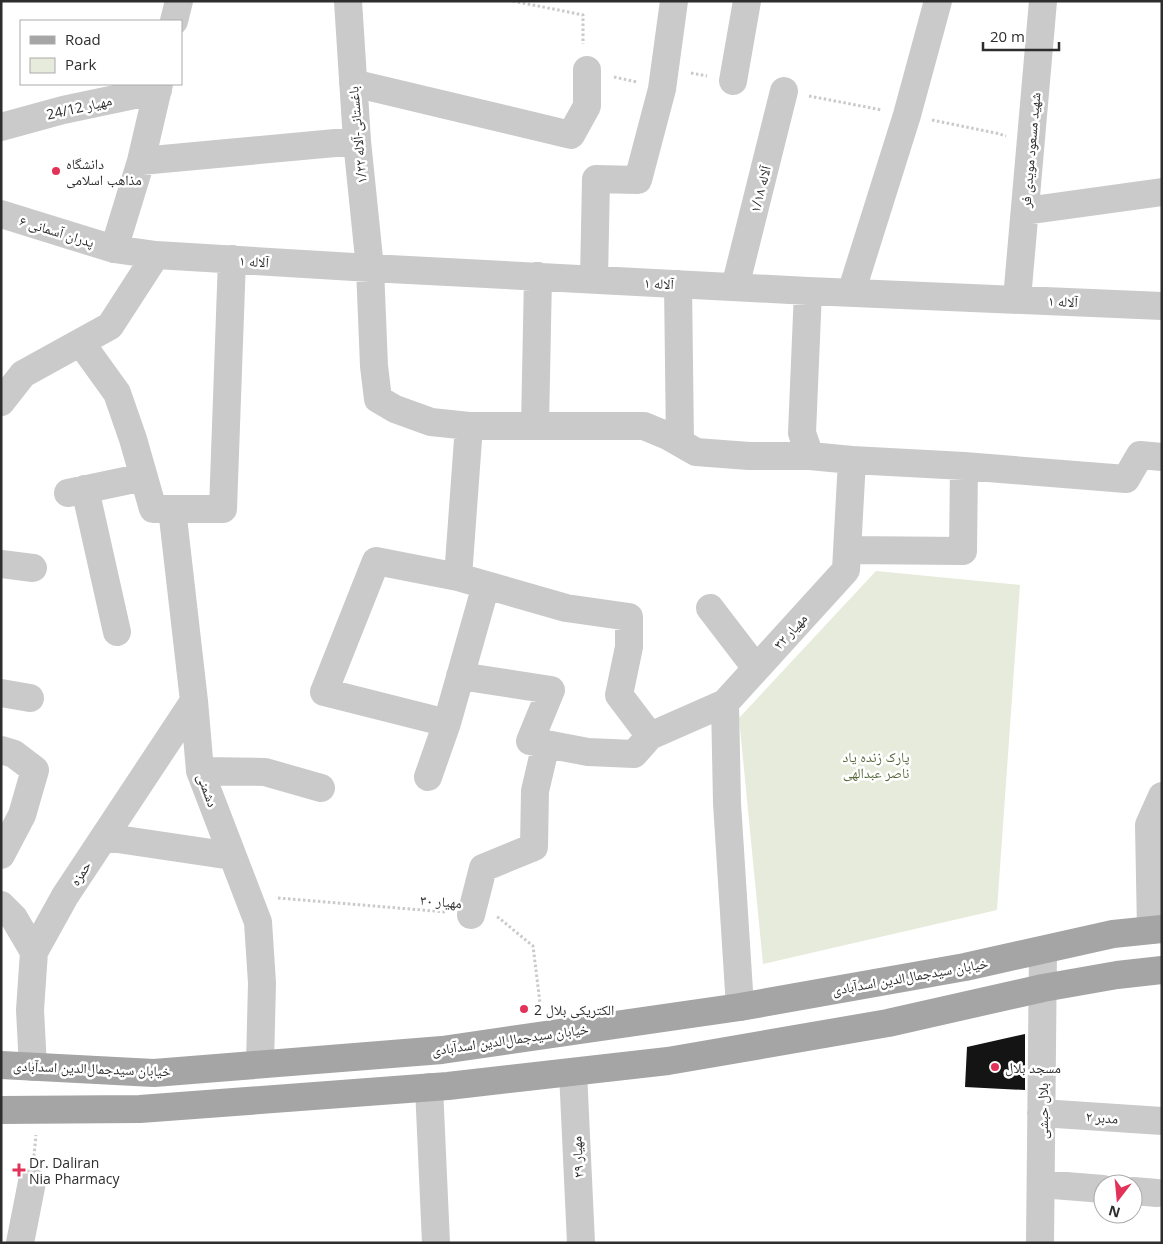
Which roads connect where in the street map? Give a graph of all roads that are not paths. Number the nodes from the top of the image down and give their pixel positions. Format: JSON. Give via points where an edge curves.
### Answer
{"nodes":[{"id":1,"x":179,"y":1,"type":"edge"},
{"id":2,"x":348,"y":1,"type":"edge"},
{"id":3,"x":674,"y":1,"type":"edge"},
{"id":4,"x":747,"y":1,"type":"edge"},
{"id":5,"x":938,"y":1,"type":"edge"},
{"id":6,"x":1043,"y":1,"type":"edge"},
{"id":7,"x":174,"y":20,"type":"edge"},
{"id":8,"x":587,"y":70,"type":"dead end"},
{"id":9,"x":733,"y":81,"type":"dead end"},
{"id":10,"x":353,"y":83,"type":"junction"},
{"id":11,"x":159,"y":87,"type":"edge"},
{"id":12,"x":784,"y":91,"type":"dead end"},
{"id":13,"x":1,"y":127,"type":"edge"},
{"id":14,"x":357,"y":140,"type":"junction"},
{"id":15,"x":141,"y":161,"type":"junction"},
{"id":16,"x":1162,"y":192,"type":"edge"},
{"id":17,"x":1025,"y":211,"type":"junction"},
{"id":18,"x":1,"y":214,"type":"edge"},
{"id":19,"x":114,"y":249,"type":"junction"},
{"id":20,"x":156,"y":255,"type":"junction"},
{"id":21,"x":232,"y":259,"type":"junction"},
{"id":22,"x":370,"y":268,"type":"junction"},
{"id":23,"x":538,"y":276,"type":"junction"},
{"id":24,"x":594,"y":279,"type":"junction"},
{"id":25,"x":678,"y":284,"type":"junction"},
{"id":26,"x":735,"y":287,"type":"junction"},
{"id":27,"x":808,"y":291,"type":"junction"},
{"id":28,"x":851,"y":293,"type":"junction"},
{"id":29,"x":1017,"y":299,"type":"junction"},
{"id":30,"x":1162,"y":306,"type":"edge"},
{"id":31,"x":81,"y":342,"type":"junction"},
{"id":32,"x":1,"y":402,"type":"edge"},
{"id":33,"x":469,"y":426,"type":"junction"},
{"id":34,"x":535,"y":426,"type":"junction"},
{"id":35,"x":680,"y":443,"type":"junction"},
{"id":36,"x":810,"y":456,"type":"junction"},
{"id":37,"x":1162,"y":457,"type":"edge"},
{"id":38,"x":852,"y":460,"type":"junction"},
{"id":39,"x":964,"y":466,"type":"junction"},
{"id":40,"x":144,"y":477,"type":"junction"},
{"id":41,"x":172,"y":509,"type":"junction"},
{"id":42,"x":847,"y":550,"type":"junction"},
{"id":43,"x":1,"y":564,"type":"edge"},
{"id":44,"x":33,"y":568,"type":"dead end"},
{"id":45,"x":458,"y":577,"type":"junction"},
{"id":46,"x":486,"y":585,"type":"junction"},
{"id":47,"x":710,"y":608,"type":"dead end"},
{"id":48,"x":118,"y":632,"type":"dead end"},
{"id":49,"x":756,"y":668,"type":"junction"},
{"id":50,"x":460,"y":676,"type":"junction"},
{"id":51,"x":1,"y":693,"type":"edge"},
{"id":52,"x":30,"y":698,"type":"dead end"},
{"id":53,"x":194,"y":701,"type":"junction"},
{"id":54,"x":725,"y":703,"type":"junction"},
{"id":55,"x":446,"y":723,"type":"junction"},
{"id":56,"x":650,"y":736,"type":"junction"},
{"id":57,"x":538,"y":743,"type":"junction"},
{"id":58,"x":1,"y":750,"type":"edge"},
{"id":59,"x":200,"y":770,"type":"junction"},
{"id":60,"x":428,"y":777,"type":"dead end"},
{"id":61,"x":321,"y":788,"type":"dead end"},
{"id":62,"x":1162,"y":796,"type":"edge"},
{"id":63,"x":104,"y":837,"type":"junction"},
{"id":64,"x":1,"y":855,"type":"edge"},
{"id":65,"x":232,"y":856,"type":"junction"},
{"id":66,"x":1,"y":905,"type":"edge"},
{"id":67,"x":471,"y":915,"type":"road end"},
{"id":68,"x":1156,"y":929,"type":"edge"},
{"id":69,"x":1043,"y":950,"type":"junction"},
{"id":70,"x":34,"y":952,"type":"junction"},
{"id":71,"x":1162,"y":970,"type":"edge"},
{"id":72,"x":1043,"y":988,"type":"junction"},
{"id":73,"x":740,"y":1006,"type":"junction"},
{"id":74,"x":260,"y":1064,"type":"junction"},
{"id":75,"x":1,"y":1065,"type":"edge"},
{"id":76,"x":33,"y":1067,"type":"junction"},
{"id":77,"x":573,"y":1072,"type":"junction"},
{"id":78,"x":429,"y":1087,"type":"junction"},
{"id":79,"x":1,"y":1110,"type":"edge"},
{"id":80,"x":1042,"y":1113,"type":"junction"},
{"id":81,"x":1162,"y":1121,"type":"edge"},
{"id":82,"x":32,"y":1182,"type":"road end"},
{"id":83,"x":1041,"y":1184,"type":"junction"},
{"id":84,"x":1093,"y":1188,"type":"edge"},
{"id":85,"x":20,"y":1243,"type":"edge"},
{"id":86,"x":436,"y":1243,"type":"edge"},
{"id":87,"x":581,"y":1243,"type":"edge"},
{"id":88,"x":1040,"y":1243,"type":"edge"}],
"edges":[{"from":1,"to":7,"type":"street"},
{"from":2,"to":10,"type":"street","name":"باغستانی-آلاله ۱/۲۲"},
{"from":3,"to":24,"type":"street","via":[[662,89],[638,180],[596,179]]},
{"from":4,"to":9,"type":"street"},
{"from":5,"to":28,"type":"street","via":[[907,115]]},
{"from":6,"to":17,"type":"street","name":"شهید مسعود مویدی فر"},
{"from":8,"to":10,"type":"street","via":[[588,106],[571,135]]},
{"from":10,"to":14,"type":"street","name":"باغستانی-آلاله ۱/۲۲"},
{"from":11,"to":13,"type":"street","name":"مهیار 24/12"},
{"from":11,"to":15,"type":"street"},
{"from":12,"to":26,"type":"street","name":"آلاله ۱/۱۸"},
{"from":14,"to":15,"type":"street"},
{"from":14,"to":22,"type":"street","name":"باغستانی-آلاله ۱/۲۲"},
{"from":15,"to":19,"type":"street"},
{"from":16,"to":17,"type":"street"},
{"from":17,"to":29,"type":"street","name":"شهید مسعود مویدی فر"},
{"from":18,"to":19,"type":"street","name":"پدران آسمانی ۶"},
{"from":19,"to":20,"type":"street","name":"پدران آسمانی ۶"},
{"from":20,"to":21,"type":"street","name":"آلاله ۱"},
{"from":20,"to":31,"type":"street","via":[[110,326]]},
{"from":21,"to":22,"type":"street","name":"آلاله ۱"},
{"from":21,"to":41,"type":"street","via":[[222,509]]},
{"from":22,"to":23,"type":"street","name":"آلاله ۱"},
{"from":22,"to":33,"type":"street","name":"باغستانی-آلاله ۱/۲۲","via":[[378,399],[395,409],[432,422]]},
{"from":23,"to":24,"type":"street","name":"آلاله ۱"},
{"from":23,"to":34,"type":"street"},
{"from":24,"to":25,"type":"street","name":"آلاله ۱"},
{"from":25,"to":26,"type":"street","name":"آلاله ۱"},
{"from":25,"to":35,"type":"street"},
{"from":26,"to":27,"type":"street","name":"آلاله ۱"},
{"from":27,"to":28,"type":"street","name":"آلاله ۱"},
{"from":27,"to":36,"type":"street","via":[[802,433]]},
{"from":28,"to":29,"type":"street","name":"آلاله ۱"},
{"from":29,"to":30,"type":"street","name":"آلاله ۱"},
{"from":31,"to":32,"type":"street","via":[[23,374]]},
{"from":31,"to":40,"type":"street","via":[[117,393]]},
{"from":33,"to":34,"type":"street"},
{"from":33,"to":45,"type":"street"},
{"from":34,"to":35,"type":"street","via":[[644,426]]},
{"from":35,"to":36,"type":"street","via":[[696,452]]},
{"from":36,"to":38,"type":"street"},
{"from":37,"to":39,"type":"street","via":[[1140,455],[1126,479]]},
{"from":38,"to":39,"type":"street"},
{"from":38,"to":42,"type":"street","name":"مهیار ۳۲"},
{"from":39,"to":42,"type":"street","via":[[962,551]]},
{"from":40,"to":41,"type":"street","via":[[153,509]]},
{"from":40,"to":48,"type":"street","via":[[77,491]]},
{"from":41,"to":53,"type":"street","name":"دشمنی"},
{"from":42,"to":49,"type":"street","name":"مهیار ۳۲","via":[[846,570]]},
{"from":43,"to":44,"type":"street"},
{"from":45,"to":46,"type":"street"},
{"from":45,"to":55,"type":"street","via":[[376,561],[324,692]]},
{"from":46,"to":50,"type":"street"},
{"from":46,"to":56,"type":"street","via":[[566,608],[629,617],[628,648],[619,695]]},
{"from":47,"to":49,"type":"street"},
{"from":49,"to":54,"type":"street","name":"مهیار ۳۲"},
{"from":50,"to":55,"type":"street"},
{"from":50,"to":57,"type":"street","via":[[551,690]]},
{"from":51,"to":52,"type":"street"},
{"from":53,"to":59,"type":"street","name":"دشمنی"},
{"from":53,"to":63,"type":"street","name":"حمزه"},
{"from":54,"to":56,"type":"street"},
{"from":54,"to":73,"type":"street","via":[[726,803]]},
{"from":55,"to":60,"type":"street"},
{"from":56,"to":57,"type":"street","via":[[634,754],[588,752]]},
{"from":57,"to":67,"type":"street","via":[[534,847],[483,868]]},
{"from":58,"to":64,"type":"street","via":[[14,754],[35,770],[22,815]]},
{"from":59,"to":61,"type":"street","via":[[265,772]]},
{"from":59,"to":65,"type":"street","name":"دشمنی"},
{"from":62,"to":68,"type":"street","via":[[1149,825]]},
{"from":63,"to":65,"type":"street"},
{"from":63,"to":70,"type":"street","name":"حمزه","via":[[65,896]]},
{"from":65,"to":74,"type":"street","name":"دشمنی","via":[[258,922],[262,983]]},
{"from":66,"to":70,"type":"street","via":[[14,918]]},
{"from":68,"to":69,"type":"main road","name":"خیابان سیدجمال‌الدین اسدآبادی","via":[[1113,934]]},
{"from":69,"to":72,"type":"street","name":"بلال حبشی"},
{"from":69,"to":73,"type":"main road","name":"خیابان سیدجمال‌الدین اسدآبادی"},
{"from":70,"to":76,"type":"street","name":"حمزه","via":[[30,1010]]},
{"from":71,"to":72,"type":"main road"},
{"from":72,"to":77,"type":"main road","via":[[879,1024],[668,1061]]},
{"from":72,"to":80,"type":"street","name":"بلال حبشی"},
{"from":73,"to":74,"type":"main road","name":"خیابان سیدجمال‌الدین اسدآبادی","via":[[442,1050]]},
{"from":74,"to":76,"type":"main road","name":"خیابان سیدجمال‌الدین اسدآبادی","via":[[154,1072]]},
{"from":75,"to":76,"type":"main road","name":"خیابان سیدجمال‌الدین اسدآبادی"},
{"from":77,"to":78,"type":"main road"},
{"from":77,"to":87,"type":"street","name":"مهیار ۲۹"},
{"from":78,"to":79,"type":"main road","via":[[140,1109]]},
{"from":78,"to":86,"type":"street"},
{"from":80,"to":81,"type":"street","name":"مدبر ۲"},
{"from":80,"to":83,"type":"street","name":"بلال حبشی"},
{"from":82,"to":85,"type":"street"},
{"from":83,"to":84,"type":"street"},
{"from":83,"to":88,"type":"street","name":"بلال حبشی"}]}
